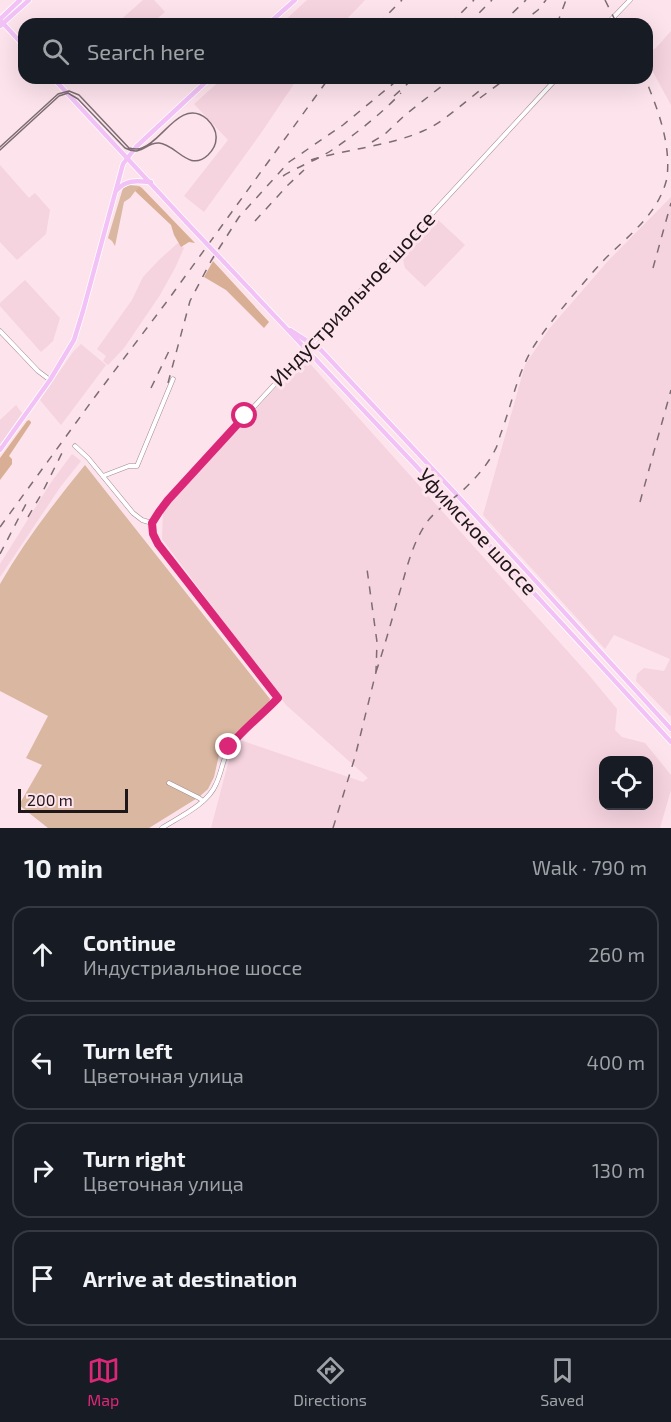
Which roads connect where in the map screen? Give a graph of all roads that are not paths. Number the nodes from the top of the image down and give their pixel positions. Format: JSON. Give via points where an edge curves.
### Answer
{"nodes":[{"id":1,"x":20,"y":0,"type":"edge"},
{"id":2,"x":29,"y":0,"type":"edge"},
{"id":3,"x":295,"y":0,"type":"edge"},
{"id":4,"x":630,"y":0,"type":"edge"},
{"id":5,"x":275,"y":18,"type":"edge"},
{"id":6,"x":614,"y":18,"type":"edge"},
{"id":7,"x":1,"y":22,"type":"edge"},
{"id":8,"x":18,"y":40,"type":"edge"},
{"id":9,"x":58,"y":84,"type":"edge"},
{"id":10,"x":204,"y":84,"type":"edge"},
{"id":11,"x":551,"y":84,"type":"edge"},
{"id":12,"x":126,"y":158,"type":"junction"},
{"id":13,"x":151,"y":182,"type":"junction"},
{"id":14,"x":116,"y":191,"type":"junction"},
{"id":15,"x":280,"y":323,"type":"junction"},
{"id":16,"x":0,"y":331,"type":"edge"},
{"id":17,"x":311,"y":344,"type":"junction"},
{"id":18,"x":306,"y":349,"type":"junction"},
{"id":19,"x":173,"y":379,"type":"dead end"},
{"id":20,"x":50,"y":380,"type":"junction"},
{"id":21,"x":75,"y":446,"type":"dead end"},
{"id":22,"x":0,"y":450,"type":"edge"},
{"id":23,"x":103,"y":476,"type":"junction"},
{"id":24,"x":152,"y":523,"type":"junction"},
{"id":25,"x":671,"y":729,"type":"edge"},
{"id":26,"x":671,"y":742,"type":"edge"},
{"id":27,"x":169,"y":783,"type":"dead end"},
{"id":28,"x":202,"y":801,"type":"junction"},
{"id":29,"x":162,"y":828,"type":"edge"}],
"edges":[{"from":1,"to":7,"type":"main road"},
{"from":2,"to":7,"type":"main road"},
{"from":3,"to":5,"type":"main road"},
{"from":4,"to":6,"type":"street"},
{"from":7,"to":8,"type":"main road"},
{"from":9,"to":12,"type":"main road","name":"Уфимское шоссе"},
{"from":10,"to":12,"type":"main road"},
{"from":11,"to":17,"type":"street","name":"Индустриальное шоссе"},
{"from":12,"to":13,"type":"main road","name":"Уфимское шоссе"},
{"from":12,"to":14,"type":"main road"},
{"from":13,"to":14,"type":"main road","via":[[130,181]]},
{"from":13,"to":15,"type":"main road","name":"Уфимское шоссе","bridge":true},
{"from":14,"to":20,"type":"main road","via":[[74,340]]},
{"from":15,"to":17,"type":"main road","name":"Уфимское шоссе"},
{"from":15,"to":18,"type":"main road","name":"Уфимское шоссе"},
{"from":16,"to":20,"type":"street"},
{"from":17,"to":18,"type":"street","name":"Индустриальное шоссе"},
{"from":17,"to":25,"type":"main road","name":"Уфимское шоссе","via":[[321,350],[457,495]]},
{"from":18,"to":24,"type":"street","name":"Индустриальное шоссе","via":[[168,500]]},
{"from":18,"to":26,"type":"main road","name":"Уфимское шоссе"},
{"from":19,"to":23,"type":"street","via":[[137,466]]},
{"from":20,"to":22,"type":"main road"},
{"from":21,"to":23,"type":"street"},
{"from":23,"to":24,"type":"street","via":[[133,513]]},
{"from":24,"to":28,"type":"street","via":[[158,544],[278,698],[229,747],[215,787]]},
{"from":27,"to":28,"type":"street"},
{"from":28,"to":29,"type":"street"}]}
